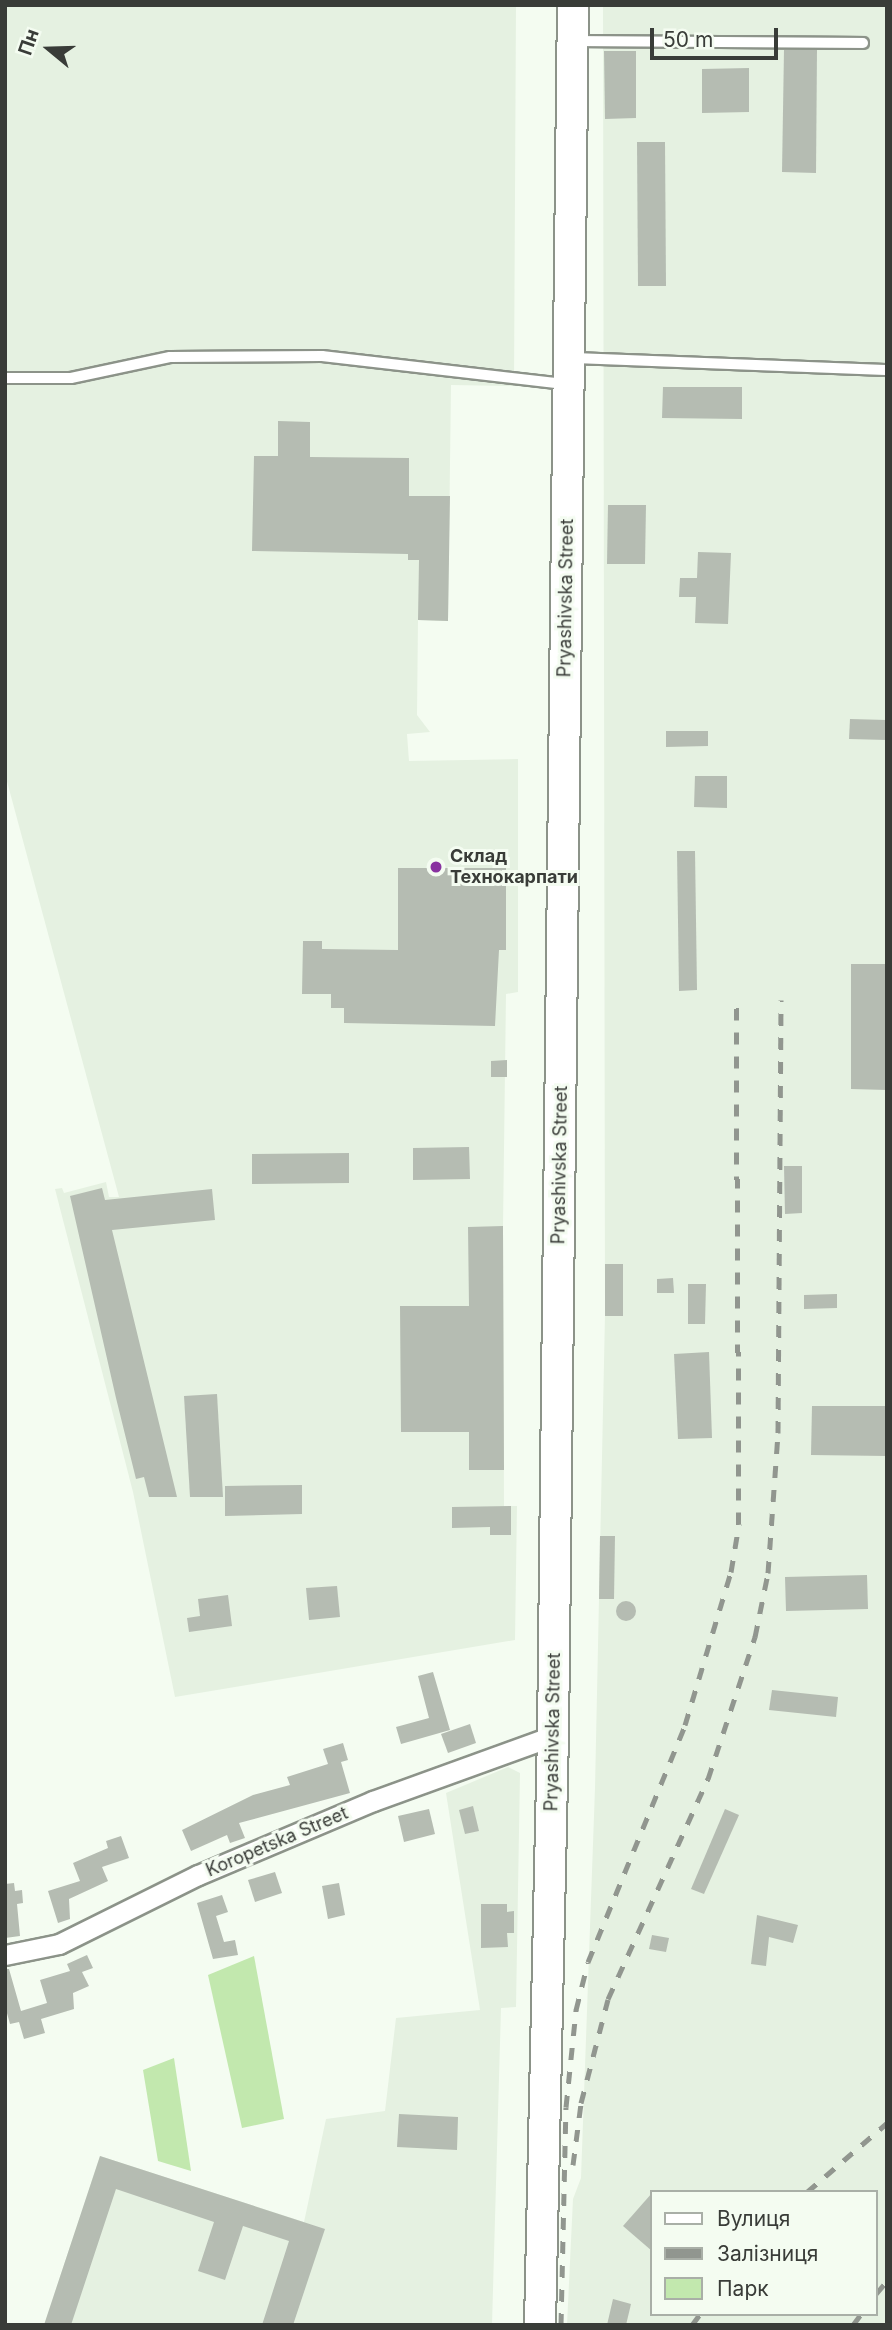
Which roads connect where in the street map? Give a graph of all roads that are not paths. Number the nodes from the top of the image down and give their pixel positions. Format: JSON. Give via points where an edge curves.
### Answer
{"nodes":[{"id":1,"x":573,"y":5,"type":"edge"},
{"id":2,"x":572,"y":41,"type":"junction"},
{"id":3,"x":863,"y":43,"type":"dead end"},
{"id":4,"x":887,"y":370,"type":"edge"},
{"id":5,"x":568,"y":371,"type":"junction"},
{"id":6,"x":5,"y":378,"type":"edge"},
{"id":7,"x":553,"y":1736,"type":"junction"},
{"id":8,"x":5,"y":1955,"type":"edge"},
{"id":9,"x":540,"y":2325,"type":"edge"}],
"edges":[{"from":1,"to":2,"type":"main road","name":"Pryashivska Street"},
{"from":2,"to":3,"type":"lane"},
{"from":2,"to":5,"type":"main road","name":"Pryashivska Street"},
{"from":4,"to":5,"type":"lane"},
{"from":5,"to":6,"type":"lane","via":[[310,356],[170,357],[71,378]]},
{"from":5,"to":7,"type":"main road","name":"Pryashivska Street"},
{"from":7,"to":8,"type":"street","name":"Koropetska Street","via":[[198,1875],[59,1944]]},
{"from":7,"to":9,"type":"main road","name":"Pryashivska Street"}]}
